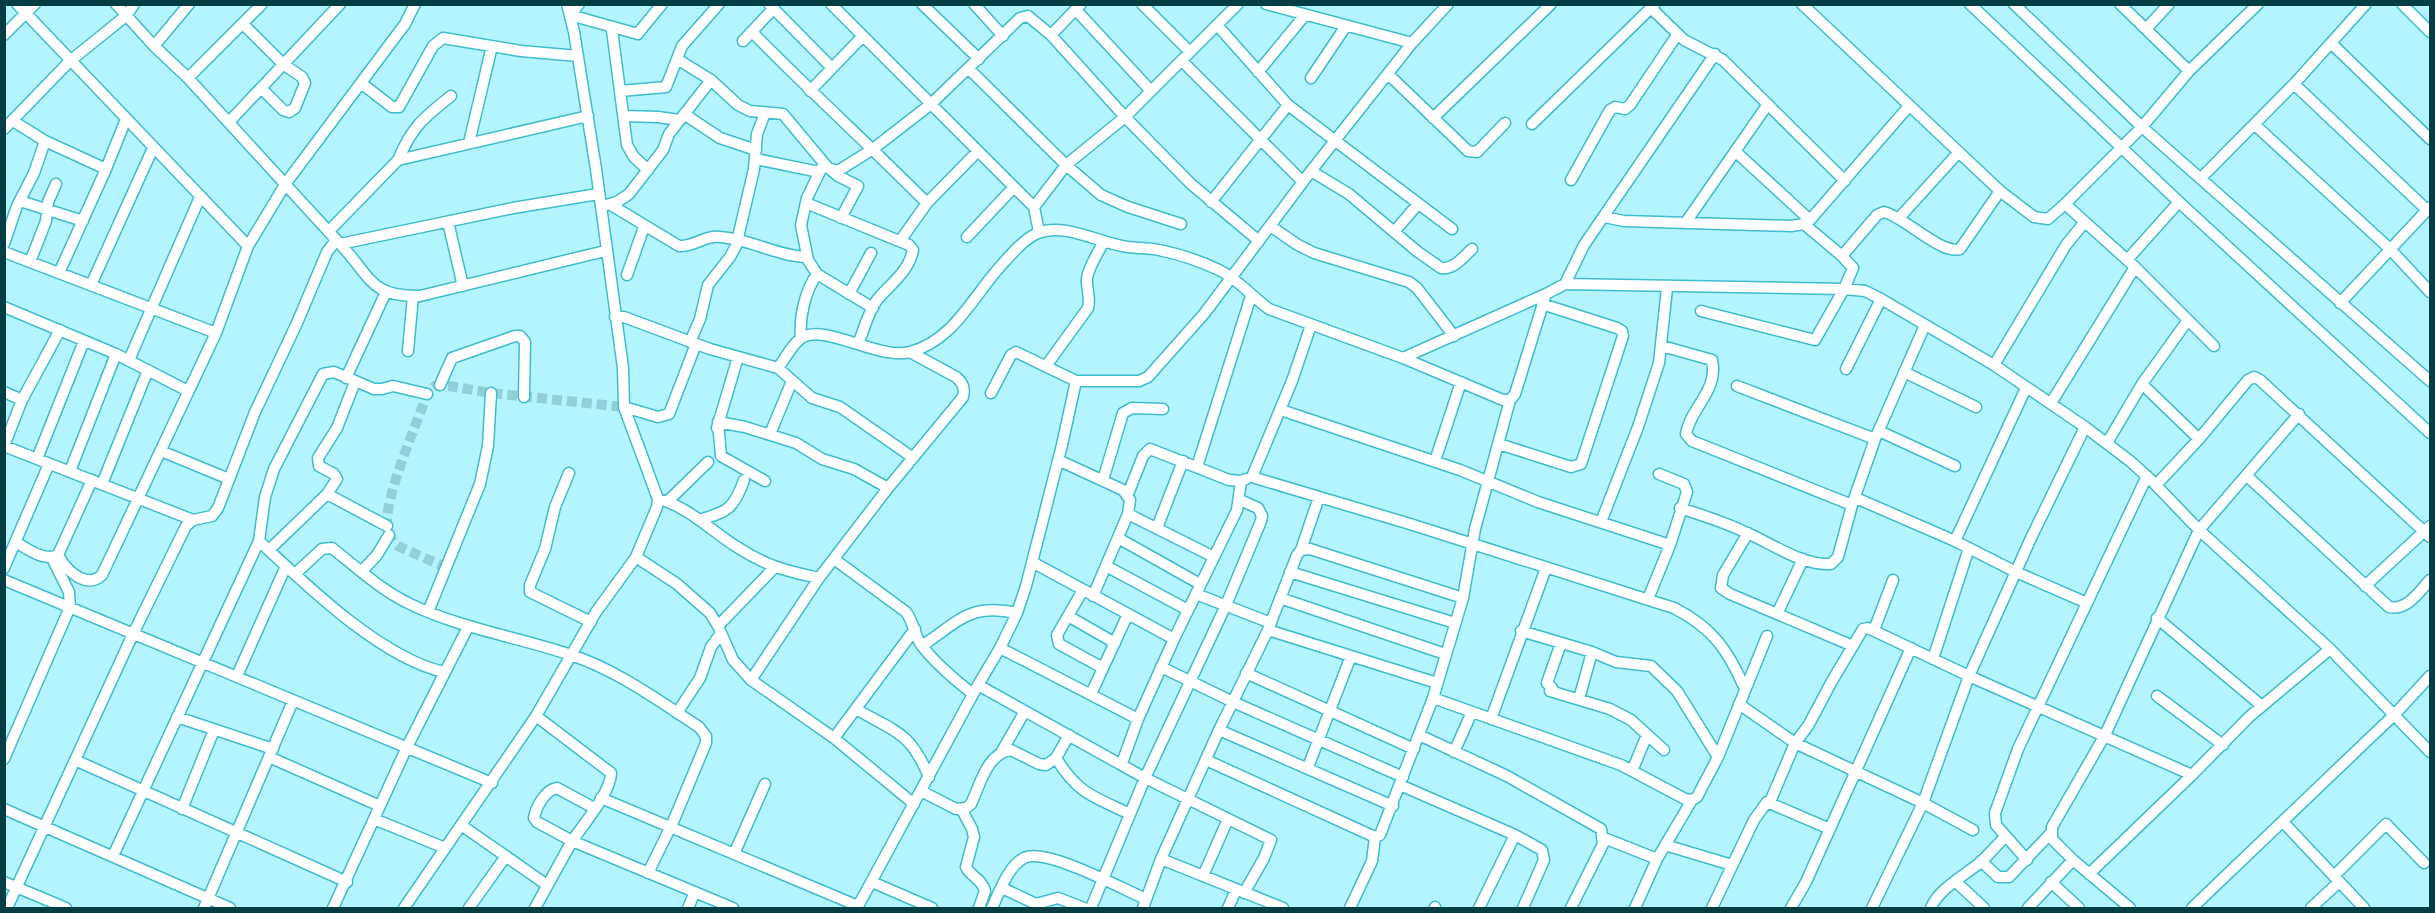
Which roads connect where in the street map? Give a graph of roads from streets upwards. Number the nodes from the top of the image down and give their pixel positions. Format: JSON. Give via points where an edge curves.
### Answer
{"nodes":[{"id":1,"x":17,"y":4,"type":"edge"},
{"id":2,"x":35,"y":4,"type":"edge"},
{"id":3,"x":116,"y":4,"type":"edge"},
{"id":4,"x":134,"y":4,"type":"edge"},
{"id":5,"x":189,"y":4,"type":"edge"},
{"id":6,"x":262,"y":4,"type":"edge"},
{"id":7,"x":340,"y":4,"type":"edge"},
{"id":8,"x":415,"y":4,"type":"edge"},
{"id":9,"x":579,"y":4,"type":"edge"},
{"id":10,"x":662,"y":4,"type":"edge"},
{"id":11,"x":719,"y":4,"type":"edge"},
{"id":12,"x":831,"y":4,"type":"edge"},
{"id":13,"x":922,"y":4,"type":"edge"},
{"id":14,"x":974,"y":4,"type":"edge"},
{"id":15,"x":1142,"y":4,"type":"edge"},
{"id":16,"x":1238,"y":4,"type":"edge"},
{"id":17,"x":1266,"y":4,"type":"edge"},
{"id":18,"x":1448,"y":4,"type":"edge"},
{"id":19,"x":1551,"y":4,"type":"edge"},
{"id":20,"x":1802,"y":4,"type":"edge"},
{"id":21,"x":1970,"y":4,"type":"edge"},
{"id":22,"x":2014,"y":4,"type":"edge"},
{"id":23,"x":2120,"y":4,"type":"edge"},
{"id":24,"x":2169,"y":4,"type":"edge"},
{"id":25,"x":2366,"y":4,"type":"edge"},
{"id":26,"x":2402,"y":4,"type":"edge"},
{"id":27,"x":2252,"y":6,"type":"edge"},
{"id":28,"x":771,"y":7,"type":"edge"},
{"id":29,"x":1078,"y":7,"type":"edge"},
{"id":30,"x":1654,"y":7,"type":"edge"},
{"id":31,"x":569,"y":10,"type":"edge"},
{"id":32,"x":1298,"y":10,"type":"edge"},
{"id":33,"x":26,"y":14,"type":"junction"},
{"id":34,"x":127,"y":15,"type":"junction"},
{"id":35,"x":243,"y":24,"type":"junction"},
{"id":36,"x":1217,"y":25,"type":"junction"},
{"id":37,"x":1346,"y":26,"type":"junction"},
{"id":38,"x":2146,"y":29,"type":"junction"},
{"id":39,"x":612,"y":30,"type":"dead end"},
{"id":40,"x":752,"y":32,"type":"junction"},
{"id":41,"x":2430,"y":32,"type":"edge"},
{"id":42,"x":4,"y":35,"type":"edge"},
{"id":43,"x":1051,"y":35,"type":"junction"},
{"id":44,"x":1677,"y":35,"type":"junction"},
{"id":45,"x":863,"y":36,"type":"junction"},
{"id":46,"x":1003,"y":36,"type":"junction"},
{"id":47,"x":744,"y":41,"type":"dead end"},
{"id":48,"x":1412,"y":43,"type":"junction"},
{"id":49,"x":2331,"y":43,"type":"junction"},
{"id":50,"x":492,"y":45,"type":"junction"},
{"id":51,"x":154,"y":46,"type":"junction"},
{"id":52,"x":1715,"y":54,"type":"junction"},
{"id":53,"x":578,"y":56,"type":"junction"},
{"id":54,"x":1186,"y":56,"type":"junction"},
{"id":55,"x":677,"y":59,"type":"junction"},
{"id":56,"x":979,"y":59,"type":"junction"},
{"id":57,"x":70,"y":61,"type":"junction"},
{"id":58,"x":283,"y":64,"type":"junction"},
{"id":59,"x":831,"y":67,"type":"junction"},
{"id":60,"x":969,"y":69,"type":"junction"},
{"id":61,"x":2189,"y":71,"type":"junction"},
{"id":62,"x":1258,"y":72,"type":"junction"},
{"id":63,"x":1389,"y":75,"type":"junction"},
{"id":64,"x":188,"y":78,"type":"junction"},
{"id":65,"x":1311,"y":78,"type":"dead end"},
{"id":66,"x":711,"y":80,"type":"junction"},
{"id":67,"x":361,"y":83,"type":"junction"},
{"id":68,"x":2294,"y":84,"type":"junction"},
{"id":69,"x":261,"y":88,"type":"junction"},
{"id":70,"x":620,"y":91,"type":"junction"},
{"id":71,"x":810,"y":91,"type":"junction"},
{"id":72,"x":1151,"y":91,"type":"junction"},
{"id":73,"x":451,"y":96,"type":"dead end"},
{"id":74,"x":931,"y":104,"type":"junction"},
{"id":75,"x":1768,"y":104,"type":"junction"},
{"id":76,"x":1288,"y":105,"type":"junction"},
{"id":77,"x":1909,"y":106,"type":"junction"},
{"id":78,"x":765,"y":113,"type":"junction"},
{"id":79,"x":588,"y":116,"type":"junction"},
{"id":80,"x":624,"y":116,"type":"junction"},
{"id":81,"x":682,"y":117,"type":"junction"},
{"id":82,"x":1125,"y":117,"type":"junction"},
{"id":83,"x":1433,"y":118,"type":"junction"},
{"id":84,"x":126,"y":119,"type":"junction"},
{"id":85,"x":229,"y":122,"type":"junction"},
{"id":86,"x":1505,"y":123,"type":"dead end"},
{"id":87,"x":1532,"y":124,"type":"dead end"},
{"id":88,"x":9,"y":125,"type":"edge"},
{"id":89,"x":2255,"y":125,"type":"junction"},
{"id":90,"x":2142,"y":127,"type":"junction"},
{"id":91,"x":2430,"y":139,"type":"edge"},
{"id":92,"x":1261,"y":140,"type":"junction"},
{"id":93,"x":45,"y":141,"type":"junction"},
{"id":94,"x":1334,"y":142,"type":"junction"},
{"id":95,"x":469,"y":143,"type":"junction"},
{"id":96,"x":153,"y":148,"type":"junction"},
{"id":97,"x":2121,"y":148,"type":"junction"},
{"id":98,"x":873,"y":149,"type":"junction"},
{"id":99,"x":978,"y":152,"type":"junction"},
{"id":100,"x":1736,"y":152,"type":"junction"},
{"id":101,"x":1959,"y":152,"type":"junction"},
{"id":102,"x":756,"y":154,"type":"junction"},
{"id":103,"x":398,"y":160,"type":"junction"},
{"id":104,"x":1066,"y":165,"type":"junction"},
{"id":105,"x":106,"y":169,"type":"junction"},
{"id":106,"x":825,"y":169,"type":"junction"},
{"id":107,"x":648,"y":170,"type":"junction"},
{"id":108,"x":1311,"y":171,"type":"junction"},
{"id":109,"x":2201,"y":178,"type":"junction"},
{"id":110,"x":1571,"y":180,"type":"dead end"},
{"id":111,"x":1845,"y":181,"type":"junction"},
{"id":112,"x":1303,"y":182,"type":"junction"},
{"id":113,"x":286,"y":183,"type":"junction"},
{"id":114,"x":56,"y":184,"type":"dead end"},
{"id":115,"x":1014,"y":187,"type":"junction"},
{"id":116,"x":2000,"y":191,"type":"junction"},
{"id":117,"x":598,"y":194,"type":"junction"},
{"id":118,"x":200,"y":197,"type":"junction"},
{"id":119,"x":4,"y":202,"type":"edge"},
{"id":120,"x":1211,"y":202,"type":"junction"},
{"id":121,"x":2179,"y":202,"type":"junction"},
{"id":122,"x":18,"y":203,"type":"junction"},
{"id":123,"x":806,"y":203,"type":"junction"},
{"id":124,"x":927,"y":203,"type":"junction"},
{"id":125,"x":1418,"y":204,"type":"junction"},
{"id":126,"x":2065,"y":204,"type":"junction"},
{"id":127,"x":605,"y":206,"type":"junction"},
{"id":128,"x":1034,"y":207,"type":"junction"},
{"id":129,"x":2429,"y":208,"type":"edge"},
{"id":130,"x":48,"y":210,"type":"junction"},
{"id":131,"x":1604,"y":217,"type":"junction"},
{"id":132,"x":841,"y":218,"type":"junction"},
{"id":133,"x":1899,"y":218,"type":"junction"},
{"id":134,"x":82,"y":221,"type":"junction"},
{"id":135,"x":448,"y":222,"type":"junction"},
{"id":136,"x":1686,"y":222,"type":"junction"},
{"id":137,"x":1807,"y":222,"type":"junction"},
{"id":138,"x":2084,"y":223,"type":"junction"},
{"id":139,"x":1181,"y":224,"type":"dead end"},
{"id":140,"x":1270,"y":226,"type":"junction"},
{"id":141,"x":645,"y":227,"type":"junction"},
{"id":142,"x":1452,"y":229,"type":"dead end"},
{"id":143,"x":1040,"y":232,"type":"junction"},
{"id":144,"x":1394,"y":232,"type":"junction"},
{"id":145,"x":967,"y":237,"type":"dead end"},
{"id":146,"x":335,"y":238,"type":"junction"},
{"id":147,"x":737,"y":240,"type":"junction"},
{"id":148,"x":900,"y":241,"type":"junction"},
{"id":149,"x":1259,"y":241,"type":"junction"},
{"id":150,"x":1104,"y":242,"type":"junction"},
{"id":151,"x":4,"y":244,"type":"edge"},
{"id":152,"x":248,"y":246,"type":"junction"},
{"id":153,"x":1472,"y":249,"type":"dead end"},
{"id":154,"x":2390,"y":249,"type":"junction"},
{"id":155,"x":605,"y":251,"type":"junction"},
{"id":156,"x":4,"y":252,"type":"edge"},
{"id":157,"x":870,"y":253,"type":"dead end"},
{"id":158,"x":1842,"y":256,"type":"junction"},
{"id":159,"x":807,"y":257,"type":"junction"},
{"id":160,"x":30,"y":262,"type":"junction"},
{"id":161,"x":2131,"y":263,"type":"junction"},
{"id":162,"x":59,"y":273,"type":"junction"},
{"id":163,"x":817,"y":274,"type":"junction"},
{"id":164,"x":627,"y":275,"type":"dead end"},
{"id":165,"x":1232,"y":278,"type":"junction"},
{"id":166,"x":1566,"y":284,"type":"junction"},
{"id":167,"x":91,"y":285,"type":"junction"},
{"id":168,"x":463,"y":286,"type":"junction"},
{"id":169,"x":1667,"y":288,"type":"junction"},
{"id":170,"x":1844,"y":289,"type":"junction"},
{"id":171,"x":386,"y":292,"type":"junction"},
{"id":172,"x":2430,"y":292,"type":"edge"},
{"id":173,"x":849,"y":294,"type":"junction"},
{"id":174,"x":413,"y":296,"type":"junction"},
{"id":175,"x":1251,"y":296,"type":"junction"},
{"id":176,"x":1881,"y":298,"type":"junction"},
{"id":177,"x":1544,"y":299,"type":"junction"},
{"id":178,"x":2340,"y":303,"type":"junction"},
{"id":179,"x":4,"y":307,"type":"edge"},
{"id":180,"x":151,"y":308,"type":"junction"},
{"id":181,"x":873,"y":308,"type":"junction"},
{"id":182,"x":1701,"y":311,"type":"dead end"},
{"id":183,"x":615,"y":317,"type":"junction"},
{"id":184,"x":2188,"y":320,"type":"junction"},
{"id":185,"x":1311,"y":325,"type":"junction"},
{"id":186,"x":1925,"y":325,"type":"junction"},
{"id":187,"x":60,"y":330,"type":"junction"},
{"id":188,"x":216,"y":333,"type":"junction"},
{"id":189,"x":1454,"y":336,"type":"junction"},
{"id":190,"x":801,"y":338,"type":"junction"},
{"id":191,"x":84,"y":340,"type":"junction"},
{"id":192,"x":693,"y":343,"type":"junction"},
{"id":193,"x":858,"y":344,"type":"junction"},
{"id":194,"x":1662,"y":346,"type":"junction"},
{"id":195,"x":2214,"y":346,"type":"dead end"},
{"id":196,"x":408,"y":351,"type":"dead end"},
{"id":197,"x":910,"y":352,"type":"junction"},
{"id":198,"x":116,"y":354,"type":"junction"},
{"id":199,"x":738,"y":357,"type":"junction"},
{"id":200,"x":1403,"y":358,"type":"junction"},
{"id":201,"x":129,"y":360,"type":"junction"},
{"id":202,"x":1994,"y":365,"type":"junction"},
{"id":203,"x":1046,"y":366,"type":"junction"},
{"id":204,"x":778,"y":368,"type":"junction"},
{"id":205,"x":1846,"y":369,"type":"dead end"},
{"id":206,"x":148,"y":370,"type":"junction"},
{"id":207,"x":1904,"y":372,"type":"junction"},
{"id":208,"x":350,"y":380,"type":"junction"},
{"id":209,"x":792,"y":381,"type":"junction"},
{"id":210,"x":1076,"y":381,"type":"junction"},
{"id":211,"x":2430,"y":381,"type":"edge"},
{"id":212,"x":1461,"y":382,"type":"junction"},
{"id":213,"x":2142,"y":384,"type":"junction"},
{"id":214,"x":440,"y":385,"type":"dead end"},
{"id":215,"x":1737,"y":386,"type":"dead end"},
{"id":216,"x":2026,"y":388,"type":"junction"},
{"id":217,"x":188,"y":391,"type":"junction"},
{"id":218,"x":4,"y":392,"type":"edge"},
{"id":219,"x":491,"y":393,"type":"dead end"},
{"id":220,"x":991,"y":393,"type":"dead end"},
{"id":221,"x":427,"y":394,"type":"dead end"},
{"id":222,"x":524,"y":397,"type":"dead end"},
{"id":223,"x":22,"y":400,"type":"junction"},
{"id":224,"x":1510,"y":400,"type":"junction"},
{"id":225,"x":2050,"y":404,"type":"junction"},
{"id":226,"x":624,"y":407,"type":"junction"},
{"id":227,"x":1976,"y":407,"type":"dead end"},
{"id":228,"x":1163,"y":409,"type":"dead end"},
{"id":229,"x":1281,"y":410,"type":"junction"},
{"id":230,"x":2299,"y":414,"type":"junction"},
{"id":231,"x":718,"y":422,"type":"junction"},
{"id":232,"x":2085,"y":427,"type":"junction"},
{"id":233,"x":2430,"y":433,"type":"edge"},
{"id":234,"x":770,"y":434,"type":"junction"},
{"id":235,"x":1877,"y":435,"type":"junction"},
{"id":236,"x":2199,"y":439,"type":"junction"},
{"id":237,"x":714,"y":443,"type":"dead end"},
{"id":238,"x":2107,"y":443,"type":"junction"},
{"id":239,"x":1499,"y":444,"type":"junction"},
{"id":240,"x":5,"y":446,"type":"edge"},
{"id":241,"x":161,"y":452,"type":"junction"},
{"id":242,"x":912,"y":458,"type":"junction"},
{"id":243,"x":37,"y":459,"type":"junction"},
{"id":244,"x":1058,"y":460,"type":"junction"},
{"id":245,"x":1183,"y":461,"type":"junction"},
{"id":246,"x":1436,"y":461,"type":"junction"},
{"id":247,"x":708,"y":462,"type":"dead end"},
{"id":248,"x":49,"y":464,"type":"junction"},
{"id":249,"x":1955,"y":466,"type":"dead end"},
{"id":250,"x":1197,"y":467,"type":"junction"},
{"id":251,"x":70,"y":471,"type":"junction"},
{"id":252,"x":569,"y":473,"type":"dead end"},
{"id":253,"x":1659,"y":474,"type":"dead end"},
{"id":254,"x":2147,"y":476,"type":"junction"},
{"id":255,"x":2247,"y":476,"type":"junction"},
{"id":256,"x":1252,"y":477,"type":"junction"},
{"id":257,"x":229,"y":479,"type":"junction"},
{"id":258,"x":744,"y":480,"type":"dead end"},
{"id":259,"x":1103,"y":480,"type":"junction"},
{"id":260,"x":765,"y":481,"type":"dead end"},
{"id":261,"x":1241,"y":481,"type":"junction"},
{"id":262,"x":1490,"y":481,"type":"junction"},
{"id":263,"x":97,"y":482,"type":"junction"},
{"id":264,"x":2156,"y":485,"type":"junction"},
{"id":265,"x":888,"y":488,"type":"junction"},
{"id":266,"x":327,"y":494,"type":"junction"},
{"id":267,"x":1128,"y":494,"type":"junction"},
{"id":268,"x":1319,"y":497,"type":"junction"},
{"id":269,"x":138,"y":499,"type":"junction"},
{"id":270,"x":663,"y":500,"type":"junction"},
{"id":271,"x":1240,"y":500,"type":"junction"},
{"id":272,"x":1854,"y":501,"type":"junction"},
{"id":273,"x":1680,"y":508,"type":"junction"},
{"id":274,"x":1128,"y":514,"type":"junction"},
{"id":275,"x":193,"y":520,"type":"junction"},
{"id":276,"x":699,"y":520,"type":"junction"},
{"id":277,"x":1601,"y":522,"type":"junction"},
{"id":278,"x":1156,"y":528,"type":"junction"},
{"id":279,"x":2199,"y":530,"type":"junction"},
{"id":280,"x":2429,"y":532,"type":"edge"},
{"id":281,"x":1748,"y":533,"type":"junction"},
{"id":282,"x":1118,"y":538,"type":"junction"},
{"id":283,"x":259,"y":541,"type":"junction"},
{"id":284,"x":1955,"y":541,"type":"junction"},
{"id":285,"x":15,"y":542,"type":"junction"},
{"id":286,"x":1670,"y":544,"type":"junction"},
{"id":287,"x":1473,"y":546,"type":"junction"},
{"id":288,"x":1969,"y":548,"type":"junction"},
{"id":289,"x":269,"y":550,"type":"junction"},
{"id":290,"x":1302,"y":550,"type":"junction"},
{"id":291,"x":1214,"y":556,"type":"junction"},
{"id":292,"x":55,"y":557,"type":"junction"},
{"id":293,"x":636,"y":557,"type":"junction"},
{"id":294,"x":834,"y":559,"type":"junction"},
{"id":295,"x":1803,"y":559,"type":"junction"},
{"id":296,"x":1032,"y":562,"type":"junction"},
{"id":297,"x":286,"y":566,"type":"junction"},
{"id":298,"x":1106,"y":566,"type":"junction"},
{"id":299,"x":4,"y":568,"type":"edge"},
{"id":300,"x":774,"y":568,"type":"junction"},
{"id":301,"x":1546,"y":568,"type":"junction"},
{"id":302,"x":362,"y":571,"type":"junction"},
{"id":303,"x":1290,"y":572,"type":"junction"},
{"id":304,"x":2016,"y":572,"type":"junction"},
{"id":305,"x":295,"y":574,"type":"junction"},
{"id":306,"x":819,"y":578,"type":"junction"},
{"id":307,"x":4,"y":580,"type":"edge"},
{"id":308,"x":1893,"y":580,"type":"dead end"},
{"id":309,"x":2430,"y":580,"type":"edge"},
{"id":310,"x":2365,"y":586,"type":"junction"},
{"id":311,"x":1198,"y":589,"type":"junction"},
{"id":312,"x":1088,"y":593,"type":"junction"},
{"id":313,"x":1280,"y":598,"type":"junction"},
{"id":314,"x":1463,"y":598,"type":"junction"},
{"id":315,"x":1648,"y":599,"type":"junction"},
{"id":316,"x":2087,"y":603,"type":"junction"},
{"id":317,"x":1226,"y":605,"type":"junction"},
{"id":318,"x":70,"y":607,"type":"junction"},
{"id":319,"x":1188,"y":610,"type":"junction"},
{"id":320,"x":428,"y":612,"type":"junction"},
{"id":321,"x":1017,"y":613,"type":"junction"},
{"id":322,"x":1128,"y":614,"type":"junction"},
{"id":323,"x":1777,"y":614,"type":"junction"},
{"id":324,"x":1068,"y":616,"type":"junction"},
{"id":325,"x":2157,"y":618,"type":"junction"},
{"id":326,"x":591,"y":622,"type":"junction"},
{"id":327,"x":1455,"y":623,"type":"junction"},
{"id":328,"x":1269,"y":626,"type":"junction"},
{"id":329,"x":468,"y":627,"type":"junction"},
{"id":330,"x":915,"y":629,"type":"junction"},
{"id":331,"x":720,"y":630,"type":"junction"},
{"id":332,"x":1874,"y":630,"type":"junction"},
{"id":333,"x":1521,"y":631,"type":"junction"},
{"id":334,"x":134,"y":634,"type":"junction"},
{"id":335,"x":1767,"y":636,"type":"dead end"},
{"id":336,"x":1174,"y":639,"type":"junction"},
{"id":337,"x":1115,"y":643,"type":"junction"},
{"id":338,"x":1561,"y":643,"type":"junction"},
{"id":339,"x":922,"y":646,"type":"junction"},
{"id":340,"x":1852,"y":646,"type":"junction"},
{"id":341,"x":1000,"y":648,"type":"junction"},
{"id":342,"x":1911,"y":648,"type":"junction"},
{"id":343,"x":2330,"y":649,"type":"junction"},
{"id":344,"x":1592,"y":652,"type":"junction"},
{"id":345,"x":1445,"y":654,"type":"junction"},
{"id":346,"x":572,"y":655,"type":"junction"},
{"id":347,"x":1351,"y":656,"type":"junction"},
{"id":348,"x":1933,"y":659,"type":"junction"},
{"id":349,"x":202,"y":662,"type":"junction"},
{"id":350,"x":1161,"y":667,"type":"junction"},
{"id":351,"x":1103,"y":668,"type":"junction"},
{"id":352,"x":444,"y":672,"type":"junction"},
{"id":353,"x":1246,"y":673,"type":"junction"},
{"id":354,"x":237,"y":675,"type":"junction"},
{"id":355,"x":1969,"y":676,"type":"junction"},
{"id":356,"x":2430,"y":676,"type":"edge"},
{"id":357,"x":752,"y":680,"type":"junction"},
{"id":358,"x":1189,"y":680,"type":"junction"},
{"id":359,"x":1437,"y":683,"type":"junction"},
{"id":360,"x":1745,"y":689,"type":"junction"},
{"id":361,"x":975,"y":690,"type":"junction"},
{"id":362,"x":1091,"y":694,"type":"junction"},
{"id":363,"x":2157,"y":696,"type":"dead end"},
{"id":364,"x":1433,"y":698,"type":"junction"},
{"id":365,"x":1579,"y":699,"type":"junction"},
{"id":366,"x":293,"y":701,"type":"junction"},
{"id":367,"x":1233,"y":702,"type":"junction"},
{"id":368,"x":1739,"y":704,"type":"junction"},
{"id":369,"x":2039,"y":705,"type":"junction"},
{"id":370,"x":2262,"y":706,"type":"junction"},
{"id":371,"x":856,"y":709,"type":"junction"},
{"id":372,"x":1025,"y":711,"type":"junction"},
{"id":373,"x":1329,"y":711,"type":"junction"},
{"id":374,"x":1472,"y":712,"type":"junction"},
{"id":375,"x":677,"y":713,"type":"junction"},
{"id":376,"x":2395,"y":714,"type":"junction"},
{"id":377,"x":536,"y":716,"type":"junction"},
{"id":378,"x":177,"y":717,"type":"junction"},
{"id":379,"x":1491,"y":718,"type":"junction"},
{"id":380,"x":1138,"y":719,"type":"junction"},
{"id":381,"x":214,"y":730,"type":"junction"},
{"id":382,"x":1219,"y":730,"type":"junction"},
{"id":383,"x":1069,"y":735,"type":"junction"},
{"id":384,"x":1419,"y":735,"type":"junction"},
{"id":385,"x":1647,"y":735,"type":"junction"},
{"id":386,"x":2104,"y":735,"type":"junction"},
{"id":387,"x":834,"y":738,"type":"junction"},
{"id":388,"x":1318,"y":740,"type":"junction"},
{"id":389,"x":1796,"y":743,"type":"junction"},
{"id":390,"x":2428,"y":744,"type":"edge"},
{"id":391,"x":2223,"y":745,"type":"junction"},
{"id":392,"x":407,"y":747,"type":"junction"},
{"id":393,"x":1414,"y":749,"type":"junction"},
{"id":394,"x":1664,"y":750,"type":"dead end"},
{"id":395,"x":1002,"y":752,"type":"junction"},
{"id":396,"x":1454,"y":752,"type":"junction"},
{"id":397,"x":271,"y":753,"type":"junction"},
{"id":398,"x":1718,"y":757,"type":"junction"},
{"id":399,"x":1056,"y":758,"type":"junction"},
{"id":400,"x":4,"y":759,"type":"edge"},
{"id":401,"x":1206,"y":760,"type":"junction"},
{"id":402,"x":77,"y":761,"type":"junction"},
{"id":403,"x":1122,"y":763,"type":"junction"},
{"id":404,"x":1308,"y":767,"type":"junction"},
{"id":405,"x":1632,"y":771,"type":"junction"},
{"id":406,"x":1857,"y":771,"type":"junction"},
{"id":407,"x":2192,"y":775,"type":"junction"},
{"id":408,"x":928,"y":777,"type":"junction"},
{"id":409,"x":1145,"y":778,"type":"junction"},
{"id":410,"x":1402,"y":781,"type":"junction"},
{"id":411,"x":492,"y":783,"type":"junction"},
{"id":412,"x":765,"y":784,"type":"dead end"},
{"id":413,"x":142,"y":790,"type":"junction"},
{"id":414,"x":921,"y":791,"type":"junction"},
{"id":415,"x":601,"y":798,"type":"junction"},
{"id":416,"x":1188,"y":800,"type":"junction"},
{"id":417,"x":1692,"y":800,"type":"junction"},
{"id":418,"x":1770,"y":802,"type":"junction"},
{"id":419,"x":1923,"y":803,"type":"junction"},
{"id":420,"x":914,"y":804,"type":"junction"},
{"id":421,"x":380,"y":806,"type":"junction"},
{"id":422,"x":1393,"y":806,"type":"junction"},
{"id":423,"x":594,"y":808,"type":"junction"},
{"id":424,"x":4,"y":809,"type":"edge"},
{"id":425,"x":182,"y":809,"type":"junction"},
{"id":426,"x":962,"y":810,"type":"junction"},
{"id":427,"x":1130,"y":814,"type":"junction"},
{"id":428,"x":374,"y":819,"type":"junction"},
{"id":429,"x":1228,"y":819,"type":"junction"},
{"id":430,"x":2283,"y":822,"type":"junction"},
{"id":431,"x":461,"y":825,"type":"junction"},
{"id":432,"x":670,"y":827,"type":"junction"},
{"id":433,"x":45,"y":828,"type":"junction"},
{"id":434,"x":1830,"y":829,"type":"junction"},
{"id":435,"x":1973,"y":830,"type":"dead end"},
{"id":436,"x":237,"y":833,"type":"junction"},
{"id":437,"x":2050,"y":834,"type":"junction"},
{"id":438,"x":1515,"y":835,"type":"junction"},
{"id":439,"x":1375,"y":837,"type":"junction"},
{"id":440,"x":1604,"y":837,"type":"junction"},
{"id":441,"x":2005,"y":837,"type":"junction"},
{"id":442,"x":572,"y":841,"type":"junction"},
{"id":443,"x":1665,"y":845,"type":"junction"},
{"id":444,"x":444,"y":848,"type":"junction"},
{"id":445,"x":734,"y":854,"type":"junction"},
{"id":446,"x":113,"y":856,"type":"junction"},
{"id":447,"x":506,"y":856,"type":"junction"},
{"id":448,"x":1161,"y":859,"type":"junction"},
{"id":449,"x":1657,"y":859,"type":"junction"},
{"id":450,"x":2027,"y":860,"type":"junction"},
{"id":451,"x":2073,"y":860,"type":"junction"},
{"id":452,"x":1981,"y":861,"type":"junction"},
{"id":453,"x":2424,"y":863,"type":"dead end"},
{"id":454,"x":1732,"y":865,"type":"junction"},
{"id":455,"x":648,"y":873,"type":"junction"},
{"id":456,"x":2089,"y":874,"type":"junction"},
{"id":457,"x":1203,"y":876,"type":"junction"},
{"id":458,"x":2336,"y":879,"type":"junction"},
{"id":459,"x":1102,"y":880,"type":"junction"},
{"id":460,"x":1955,"y":881,"type":"junction"},
{"id":461,"x":4,"y":882,"type":"edge"},
{"id":462,"x":346,"y":882,"type":"junction"},
{"id":463,"x":872,"y":882,"type":"junction"},
{"id":464,"x":2051,"y":882,"type":"junction"},
{"id":465,"x":547,"y":885,"type":"junction"},
{"id":466,"x":18,"y":887,"type":"junction"},
{"id":467,"x":1002,"y":888,"type":"junction"},
{"id":468,"x":1240,"y":891,"type":"junction"},
{"id":469,"x":694,"y":892,"type":"junction"},
{"id":470,"x":1357,"y":892,"type":"junction"},
{"id":471,"x":206,"y":904,"type":"edge"},
{"id":472,"x":1145,"y":904,"type":"edge"},
{"id":473,"x":857,"y":907,"type":"edge"},
{"id":474,"x":2196,"y":907,"type":"edge"},
{"id":475,"x":7,"y":909,"type":"edge"},
{"id":476,"x":66,"y":909,"type":"edge"},
{"id":477,"x":230,"y":909,"type":"edge"},
{"id":478,"x":333,"y":909,"type":"edge"},
{"id":479,"x":404,"y":909,"type":"edge"},
{"id":480,"x":469,"y":909,"type":"edge"},
{"id":481,"x":535,"y":909,"type":"edge"},
{"id":482,"x":688,"y":909,"type":"edge"},
{"id":483,"x":733,"y":909,"type":"edge"},
{"id":484,"x":932,"y":909,"type":"edge"},
{"id":485,"x":979,"y":909,"type":"edge"},
{"id":486,"x":992,"y":909,"type":"edge"},
{"id":487,"x":1084,"y":909,"type":"edge"},
{"id":488,"x":1091,"y":909,"type":"edge"},
{"id":489,"x":1228,"y":909,"type":"edge"},
{"id":490,"x":1283,"y":909,"type":"edge"},
{"id":491,"x":1350,"y":909,"type":"edge"},
{"id":492,"x":1360,"y":909,"type":"edge"},
{"id":493,"x":1479,"y":909,"type":"edge"},
{"id":494,"x":1523,"y":909,"type":"edge"},
{"id":495,"x":1571,"y":909,"type":"edge"},
{"id":496,"x":1635,"y":909,"type":"edge"},
{"id":497,"x":1712,"y":909,"type":"edge"},
{"id":498,"x":1791,"y":909,"type":"edge"},
{"id":499,"x":1872,"y":909,"type":"edge"},
{"id":500,"x":1931,"y":909,"type":"edge"},
{"id":501,"x":1983,"y":909,"type":"edge"},
{"id":502,"x":2028,"y":909,"type":"edge"},
{"id":503,"x":2079,"y":909,"type":"edge"},
{"id":504,"x":2130,"y":909,"type":"edge"},
{"id":505,"x":2311,"y":909,"type":"edge"},
{"id":506,"x":2364,"y":909,"type":"edge"}],
"edges":[{"from":1,"to":33,"type":"street"},
{"from":2,"to":33,"type":"street"},
{"from":3,"to":34,"type":"street"},
{"from":4,"to":34,"type":"street"},
{"from":5,"to":51,"type":"street"},
{"from":6,"to":35,"type":"street"},
{"from":7,"to":58,"type":"street"},
{"from":8,"to":67,"type":"street","via":[[405,24]]},
{"from":9,"to":31,"type":"street"},
{"from":10,"to":31,"type":"street","via":[[638,33]]},
{"from":11,"to":55,"type":"street","via":[[687,40]]},
{"from":12,"to":45,"type":"street"},
{"from":13,"to":56,"type":"street"},
{"from":14,"to":46,"type":"street"},
{"from":15,"to":54,"type":"street"},
{"from":16,"to":36,"type":"street"},
{"from":17,"to":32,"type":"street"},
{"from":18,"to":48,"type":"street"},
{"from":19,"to":83,"type":"street"},
{"from":20,"to":77,"type":"street"},
{"from":21,"to":97,"type":"street"},
{"from":22,"to":90,"type":"street"},
{"from":23,"to":38,"type":"street"},
{"from":24,"to":38,"type":"street"},
{"from":25,"to":49,"type":"street"},
{"from":26,"to":41,"type":"street"},
{"from":27,"to":61,"type":"street"},
{"from":28,"to":40,"type":"street"},
{"from":28,"to":59,"type":"street"},
{"from":29,"to":43,"type":"street"},
{"from":29,"to":72,"type":"street"},
{"from":30,"to":44,"type":"street"},
{"from":30,"to":87,"type":"street"},
{"from":31,"to":53,"type":"street"},
{"from":32,"to":37,"type":"street"},
{"from":32,"to":62,"type":"street"},
{"from":33,"to":42,"type":"street"},
{"from":33,"to":57,"type":"street"},
{"from":34,"to":51,"type":"street"},
{"from":34,"to":57,"type":"street"},
{"from":35,"to":58,"type":"street"},
{"from":35,"to":64,"type":"street"},
{"from":36,"to":54,"type":"street"},
{"from":36,"to":62,"type":"street"},
{"from":37,"to":48,"type":"street"},
{"from":37,"to":65,"type":"street"},
{"from":38,"to":61,"type":"street"},
{"from":39,"to":70,"type":"street"},
{"from":40,"to":47,"type":"street"},
{"from":40,"to":71,"type":"street"},
{"from":43,"to":46,"type":"street","via":[[1028,16],[1020,18]]},
{"from":43,"to":82,"type":"street"},
{"from":44,"to":52,"type":"street"},
{"from":44,"to":110,"type":"street","via":[[1630,105],[1610,110]]},
{"from":45,"to":59,"type":"street"},
{"from":45,"to":74,"type":"street"},
{"from":46,"to":56,"type":"street"},
{"from":48,"to":63,"type":"street"},
{"from":49,"to":68,"type":"street"},
{"from":49,"to":91,"type":"street"},
{"from":50,"to":53,"type":"street"},
{"from":50,"to":67,"type":"street","via":[[439,39],[397,108]]},
{"from":50,"to":95,"type":"street"},
{"from":51,"to":64,"type":"street"},
{"from":52,"to":75,"type":"street"},
{"from":52,"to":131,"type":"street"},
{"from":53,"to":79,"type":"street"},
{"from":54,"to":72,"type":"street"},
{"from":54,"to":92,"type":"street"},
{"from":55,"to":66,"type":"street"},
{"from":55,"to":70,"type":"street","via":[[666,87]]},
{"from":56,"to":60,"type":"street"},
{"from":57,"to":84,"type":"street"},
{"from":57,"to":88,"type":"street"},
{"from":58,"to":69,"type":"street"},
{"from":58,"to":69,"type":"street","via":[[305,83],[295,108],[286,112]]},
{"from":59,"to":71,"type":"street"},
{"from":60,"to":74,"type":"street"},
{"from":60,"to":104,"type":"street"},
{"from":61,"to":90,"type":"street"},
{"from":62,"to":76,"type":"street"},
{"from":63,"to":83,"type":"street"},
{"from":63,"to":94,"type":"street"},
{"from":64,"to":85,"type":"street"},
{"from":66,"to":78,"type":"street","via":[[738,105]]},
{"from":66,"to":81,"type":"street"},
{"from":67,"to":113,"type":"street"},
{"from":68,"to":89,"type":"street"},
{"from":68,"to":129,"type":"street"},
{"from":69,"to":85,"type":"street"},
{"from":70,"to":80,"type":"street"},
{"from":71,"to":98,"type":"street"},
{"from":72,"to":82,"type":"street"},
{"from":73,"to":103,"type":"street","via":[[416,125]]},
{"from":74,"to":98,"type":"street"},
{"from":74,"to":99,"type":"street"},
{"from":75,"to":100,"type":"street"},
{"from":75,"to":111,"type":"street"},
{"from":76,"to":92,"type":"street"},
{"from":76,"to":94,"type":"street"},
{"from":77,"to":101,"type":"street"},
{"from":77,"to":111,"type":"street"},
{"from":78,"to":102,"type":"street","via":[[757,134]]},
{"from":78,"to":106,"type":"street","via":[[783,114]]},
{"from":79,"to":95,"type":"street"},
{"from":79,"to":117,"type":"street"},
{"from":80,"to":81,"type":"street"},
{"from":80,"to":107,"type":"street","via":[[629,150]]},
{"from":81,"to":102,"type":"street"},
{"from":81,"to":107,"type":"street"},
{"from":82,"to":104,"type":"street"},
{"from":82,"to":120,"type":"street"},
{"from":83,"to":86,"type":"street","via":[[1472,153]]},
{"from":84,"to":96,"type":"street"},
{"from":84,"to":105,"type":"street"},
{"from":85,"to":113,"type":"street"},
{"from":88,"to":93,"type":"street"},
{"from":89,"to":109,"type":"street"},
{"from":89,"to":154,"type":"street"},
{"from":90,"to":97,"type":"street"},
{"from":90,"to":109,"type":"street"},
{"from":92,"to":112,"type":"street"},
{"from":92,"to":120,"type":"street"},
{"from":93,"to":105,"type":"street"},
{"from":93,"to":122,"type":"street"},
{"from":94,"to":108,"type":"street"},
{"from":94,"to":125,"type":"street"},
{"from":95,"to":103,"type":"street"},
{"from":96,"to":118,"type":"street"},
{"from":96,"to":167,"type":"street"},
{"from":97,"to":121,"type":"street"},
{"from":97,"to":126,"type":"street"},
{"from":98,"to":106,"type":"street","via":[[841,170]]},
{"from":98,"to":124,"type":"street"},
{"from":99,"to":115,"type":"street"},
{"from":99,"to":124,"type":"street"},
{"from":100,"to":136,"type":"street"},
{"from":100,"to":137,"type":"street"},
{"from":101,"to":116,"type":"street"},
{"from":101,"to":133,"type":"street"},
{"from":102,"to":106,"type":"street"},
{"from":102,"to":147,"type":"street"},
{"from":103,"to":146,"type":"street"},
{"from":104,"to":128,"type":"street"},
{"from":104,"to":139,"type":"street","via":[[1112,201]]},
{"from":105,"to":134,"type":"street"},
{"from":106,"to":123,"type":"street"},
{"from":106,"to":132,"type":"street","via":[[858,186]]},
{"from":107,"to":127,"type":"street","via":[[629,194]]},
{"from":108,"to":112,"type":"street"},
{"from":108,"to":144,"type":"street","via":[[1349,194]]},
{"from":109,"to":178,"type":"street"},
{"from":111,"to":137,"type":"street"},
{"from":112,"to":140,"type":"street"},
{"from":113,"to":146,"type":"street"},
{"from":113,"to":152,"type":"street"},
{"from":114,"to":130,"type":"street"},
{"from":115,"to":128,"type":"street"},
{"from":115,"to":145,"type":"street"},
{"from":116,"to":126,"type":"street","via":[[2040,219],[2048,219]]},
{"from":116,"to":133,"type":"street","via":[[1964,245],[1955,251]]},
{"from":117,"to":127,"type":"street"},
{"from":117,"to":135,"type":"street"},
{"from":118,"to":152,"type":"street"},
{"from":118,"to":180,"type":"street"},
{"from":119,"to":122,"type":"street"},
{"from":120,"to":149,"type":"street"},
{"from":121,"to":161,"type":"street"},
{"from":121,"to":233,"type":"street"},
{"from":122,"to":130,"type":"street"},
{"from":122,"to":151,"type":"street"},
{"from":123,"to":132,"type":"street"},
{"from":123,"to":159,"type":"street","via":[[801,225]]},
{"from":124,"to":148,"type":"street"},
{"from":125,"to":142,"type":"street"},
{"from":125,"to":144,"type":"street"},
{"from":126,"to":138,"type":"street"},
{"from":127,"to":141,"type":"street"},
{"from":127,"to":155,"type":"street"},
{"from":128,"to":143,"type":"street"},
{"from":129,"to":154,"type":"street"},
{"from":130,"to":134,"type":"street"},
{"from":130,"to":160,"type":"street"},
{"from":131,"to":136,"type":"street"},
{"from":131,"to":166,"type":"street","via":[[1577,257]]},
{"from":132,"to":148,"type":"street"},
{"from":133,"to":158,"type":"street","via":[[1880,213]]},
{"from":134,"to":162,"type":"street"},
{"from":135,"to":146,"type":"street"},
{"from":135,"to":168,"type":"street"},
{"from":136,"to":137,"type":"street","via":[[1791,226]]},
{"from":137,"to":158,"type":"street"},
{"from":138,"to":161,"type":"street"},
{"from":138,"to":202,"type":"street","via":[[2066,245]]},
{"from":140,"to":149,"type":"street"},
{"from":140,"to":189,"type":"street","via":[[1314,253],[1409,282]]},
{"from":141,"to":147,"type":"street","via":[[679,246],[715,237]]},
{"from":141,"to":164,"type":"street"},
{"from":143,"to":150,"type":"street","via":[[1070,232]]},
{"from":143,"to":197,"type":"street","via":[[997,270],[948,332]]},
{"from":144,"to":153,"type":"street","via":[[1445,269]]},
{"from":146,"to":171,"type":"street","via":[[368,278]]},
{"from":146,"to":257,"type":"street","via":[[255,412]]},
{"from":147,"to":159,"type":"street"},
{"from":147,"to":192,"type":"street","via":[[730,257],[708,285]]},
{"from":148,"to":181,"type":"street","via":[[912,248],[911,258]]},
{"from":149,"to":165,"type":"street"},
{"from":150,"to":165,"type":"street","via":[[1158,250]]},
{"from":150,"to":203,"type":"street","via":[[1088,275],[1088,308]]},
{"from":152,"to":188,"type":"street"},
{"from":154,"to":172,"type":"street"},
{"from":154,"to":178,"type":"street"},
{"from":155,"to":168,"type":"street"},
{"from":155,"to":183,"type":"street"},
{"from":156,"to":160,"type":"street"},
{"from":157,"to":173,"type":"street"},
{"from":158,"to":170,"type":"street","via":[[1852,268]]},
{"from":159,"to":163,"type":"street"},
{"from":160,"to":162,"type":"street"},
{"from":161,"to":184,"type":"street"},
{"from":161,"to":225,"type":"street"},
{"from":162,"to":167,"type":"street"},
{"from":163,"to":173,"type":"street"},
{"from":163,"to":190,"type":"street","via":[[801,318]]},
{"from":165,"to":175,"type":"street"},
{"from":165,"to":210,"type":"street","via":[[1148,376],[1139,381]]},
{"from":166,"to":169,"type":"street"},
{"from":166,"to":177,"type":"street"},
{"from":167,"to":180,"type":"street"},
{"from":168,"to":174,"type":"street"},
{"from":169,"to":170,"type":"street"},
{"from":169,"to":194,"type":"street"},
{"from":170,"to":176,"type":"street","via":[[1865,291]]},
{"from":170,"to":182,"type":"street","via":[[1815,340]]},
{"from":171,"to":174,"type":"street"},
{"from":171,"to":208,"type":"street"},
{"from":173,"to":181,"type":"street"},
{"from":174,"to":196,"type":"street"},
{"from":175,"to":185,"type":"street","via":[[1269,309]]},
{"from":175,"to":250,"type":"street"},
{"from":176,"to":186,"type":"street"},
{"from":176,"to":205,"type":"street"},
{"from":177,"to":189,"type":"street"},
{"from":177,"to":224,"type":"street"},
{"from":177,"to":239,"type":"street","via":[[1617,328],[1623,336],[1581,464],[1571,466]]},
{"from":178,"to":211,"type":"street"},
{"from":179,"to":187,"type":"street"},
{"from":180,"to":188,"type":"street"},
{"from":180,"to":201,"type":"street"},
{"from":181,"to":193,"type":"street"},
{"from":183,"to":192,"type":"street"},
{"from":183,"to":226,"type":"street"},
{"from":184,"to":195,"type":"street"},
{"from":184,"to":213,"type":"street"},
{"from":185,"to":200,"type":"street"},
{"from":185,"to":229,"type":"street"},
{"from":186,"to":202,"type":"street"},
{"from":186,"to":207,"type":"street"},
{"from":187,"to":191,"type":"street"},
{"from":187,"to":223,"type":"street"},
{"from":188,"to":217,"type":"street"},
{"from":189,"to":200,"type":"street"},
{"from":190,"to":193,"type":"street","via":[[820,335]]},
{"from":190,"to":204,"type":"street"},
{"from":191,"to":198,"type":"street"},
{"from":191,"to":243,"type":"street"},
{"from":192,"to":199,"type":"street"},
{"from":192,"to":226,"type":"street","via":[[669,414],[658,417]]},
{"from":193,"to":197,"type":"street","via":[[893,355]]},
{"from":194,"to":272,"type":"street","via":[[1712,360],[1708,392],[1687,427],[1686,434],[1692,441]]},
{"from":194,"to":277,"type":"street","via":[[1638,427]]},
{"from":197,"to":242,"type":"street","via":[[956,377],[965,390]]},
{"from":198,"to":201,"type":"street"},
{"from":198,"to":251,"type":"street"},
{"from":199,"to":204,"type":"street"},
{"from":199,"to":231,"type":"street"},
{"from":200,"to":212,"type":"street"},
{"from":201,"to":206,"type":"street"},
{"from":202,"to":216,"type":"street"},
{"from":203,"to":210,"type":"street"},
{"from":203,"to":220,"type":"street","via":[[1013,353]]},
{"from":204,"to":209,"type":"street"},
{"from":206,"to":217,"type":"street"},
{"from":206,"to":263,"type":"street"},
{"from":207,"to":227,"type":"street"},
{"from":207,"to":235,"type":"street"},
{"from":208,"to":221,"type":"street","via":[[374,388],[393,386]]},
{"from":208,"to":266,"type":"street","via":[[337,428],[318,459],[337,479]]},
{"from":208,"to":283,"type":"street","via":[[328,372],[320,379],[269,483]]},
{"from":209,"to":234,"type":"street"},
{"from":209,"to":242,"type":"street","via":[[813,398],[840,407]]},
{"from":210,"to":244,"type":"street"},
{"from":212,"to":224,"type":"street"},
{"from":212,"to":246,"type":"street"},
{"from":213,"to":236,"type":"street"},
{"from":213,"to":238,"type":"street"},
{"from":214,"to":222,"type":"street","via":[[448,363],[456,355],[520,336],[526,348]]},
{"from":215,"to":235,"type":"street"},
{"from":216,"to":225,"type":"street"},
{"from":216,"to":284,"type":"street"},
{"from":217,"to":241,"type":"street"},
{"from":218,"to":223,"type":"street"},
{"from":219,"to":320,"type":"street","via":[[488,446],[480,484]]},
{"from":223,"to":240,"type":"street"},
{"from":224,"to":239,"type":"street"},
{"from":225,"to":232,"type":"street"},
{"from":226,"to":270,"type":"street"},
{"from":228,"to":259,"type":"street","via":[[1132,408],[1123,413]]},
{"from":229,"to":246,"type":"street"},
{"from":229,"to":256,"type":"street"},
{"from":230,"to":236,"type":"street","via":[[2254,377]]},
{"from":230,"to":255,"type":"street"},
{"from":230,"to":280,"type":"street"},
{"from":231,"to":234,"type":"street"},
{"from":231,"to":237,"type":"street"},
{"from":231,"to":260,"type":"street","via":[[721,456]]},
{"from":232,"to":238,"type":"street"},
{"from":232,"to":304,"type":"street"},
{"from":234,"to":265,"type":"street","via":[[796,443],[822,459],[854,469]]},
{"from":235,"to":249,"type":"street"},
{"from":235,"to":272,"type":"street"},
{"from":236,"to":264,"type":"street"},
{"from":238,"to":254,"type":"street"},
{"from":239,"to":262,"type":"street"},
{"from":240,"to":243,"type":"street"},
{"from":241,"to":257,"type":"street"},
{"from":241,"to":269,"type":"street"},
{"from":242,"to":265,"type":"street"},
{"from":243,"to":248,"type":"street"},
{"from":244,"to":259,"type":"street"},
{"from":244,"to":296,"type":"street"},
{"from":245,"to":250,"type":"street"},
{"from":245,"to":267,"type":"street","via":[[1155,449],[1146,451]]},
{"from":245,"to":278,"type":"street"},
{"from":246,"to":262,"type":"street"},
{"from":247,"to":270,"type":"street"},
{"from":248,"to":251,"type":"street"},
{"from":248,"to":285,"type":"street"},
{"from":250,"to":261,"type":"street"},
{"from":251,"to":263,"type":"street"},
{"from":252,"to":326,"type":"street","via":[[530,592]]},
{"from":253,"to":273,"type":"street","via":[[1686,486]]},
{"from":254,"to":264,"type":"street"},
{"from":254,"to":316,"type":"street"},
{"from":255,"to":279,"type":"street"},
{"from":255,"to":310,"type":"street"},
{"from":256,"to":261,"type":"street"},
{"from":256,"to":268,"type":"street"},
{"from":257,"to":275,"type":"street","via":[[212,516]]},
{"from":258,"to":276,"type":"street","via":[[729,509]]},
{"from":259,"to":267,"type":"street"},
{"from":261,"to":271,"type":"street"},
{"from":262,"to":277,"type":"street","via":[[1538,502]]},
{"from":262,"to":287,"type":"street"},
{"from":263,"to":269,"type":"street"},
{"from":263,"to":292,"type":"street"},
{"from":264,"to":279,"type":"street"},
{"from":265,"to":294,"type":"street"},
{"from":266,"to":289,"type":"street"},
{"from":266,"to":302,"type":"street","via":[[388,530],[377,555]]},
{"from":267,"to":274,"type":"street"},
{"from":268,"to":287,"type":"street"},
{"from":268,"to":290,"type":"street"},
{"from":269,"to":275,"type":"street"},
{"from":269,"to":292,"type":"street","via":[[114,553],[97,579],[86,580]]},
{"from":270,"to":276,"type":"street"},
{"from":270,"to":293,"type":"street"},
{"from":271,"to":291,"type":"street"},
{"from":271,"to":317,"type":"street","via":[[1258,508],[1262,516]]},
{"from":272,"to":284,"type":"street"},
{"from":272,"to":295,"type":"street","via":[[1838,557],[1831,564],[1822,565]]},
{"from":273,"to":281,"type":"street"},
{"from":273,"to":286,"type":"street"},
{"from":274,"to":278,"type":"street"},
{"from":274,"to":282,"type":"street"},
{"from":275,"to":334,"type":"street","via":[[186,526]]},
{"from":276,"to":300,"type":"street"},
{"from":277,"to":286,"type":"street"},
{"from":278,"to":291,"type":"street"},
{"from":279,"to":325,"type":"street"},
{"from":279,"to":343,"type":"street"},
{"from":280,"to":310,"type":"street"},
{"from":281,"to":295,"type":"street"},
{"from":281,"to":323,"type":"street","via":[[1723,575],[1721,588]]},
{"from":282,"to":298,"type":"street"},
{"from":282,"to":311,"type":"street"},
{"from":283,"to":289,"type":"street"},
{"from":283,"to":349,"type":"street"},
{"from":284,"to":288,"type":"street"},
{"from":285,"to":292,"type":"street","via":[[45,558]]},
{"from":285,"to":299,"type":"street"},
{"from":286,"to":315,"type":"street"},
{"from":287,"to":301,"type":"street"},
{"from":287,"to":314,"type":"street"},
{"from":288,"to":304,"type":"street"},
{"from":288,"to":348,"type":"street"},
{"from":289,"to":297,"type":"street"},
{"from":290,"to":303,"type":"street"},
{"from":290,"to":314,"type":"street","via":[[1310,549]]},
{"from":291,"to":311,"type":"street"},
{"from":292,"to":318,"type":"street","via":[[69,592]]},
{"from":293,"to":326,"type":"street"},
{"from":293,"to":331,"type":"street","via":[[694,597]]},
{"from":294,"to":306,"type":"street"},
{"from":294,"to":330,"type":"street","via":[[906,612]]},
{"from":295,"to":323,"type":"street"},
{"from":296,"to":312,"type":"street"},
{"from":296,"to":321,"type":"street"},
{"from":297,"to":305,"type":"street"},
{"from":297,"to":354,"type":"street"},
{"from":298,"to":312,"type":"street"},
{"from":298,"to":319,"type":"street"},
{"from":300,"to":306,"type":"street"},
{"from":300,"to":331,"type":"street"},
{"from":301,"to":315,"type":"street"},
{"from":301,"to":333,"type":"street"},
{"from":302,"to":305,"type":"street","via":[[326,547]]},
{"from":302,"to":320,"type":"street","via":[[389,592]]},
{"from":303,"to":313,"type":"street"},
{"from":303,"to":327,"type":"street"},
{"from":304,"to":316,"type":"street"},
{"from":304,"to":355,"type":"street"},
{"from":305,"to":352,"type":"street","via":[[398,654],[428,669]]},
{"from":306,"to":357,"type":"street"},
{"from":307,"to":318,"type":"street"},
{"from":308,"to":332,"type":"street"},
{"from":309,"to":310,"type":"street","via":[[2396,609]]},
{"from":311,"to":317,"type":"street"},
{"from":311,"to":319,"type":"street"},
{"from":312,"to":322,"type":"street"},
{"from":312,"to":324,"type":"street"},
{"from":313,"to":328,"type":"street"},
{"from":313,"to":345,"type":"street"},
{"from":314,"to":327,"type":"street"},
{"from":315,"to":360,"type":"street","via":[[1695,619],[1715,636],[1734,663]]},
{"from":316,"to":369,"type":"street"},
{"from":317,"to":328,"type":"street"},
{"from":317,"to":358,"type":"street"},
{"from":318,"to":334,"type":"street"},
{"from":318,"to":400,"type":"street"},
{"from":319,"to":336,"type":"street"},
{"from":320,"to":329,"type":"street"},
{"from":321,"to":339,"type":"street","via":[[995,608],[980,610],[966,615]]},
{"from":321,"to":341,"type":"street"},
{"from":322,"to":336,"type":"street"},
{"from":322,"to":337,"type":"street"},
{"from":323,"to":340,"type":"street"},
{"from":324,"to":337,"type":"street"},
{"from":324,"to":351,"type":"street","via":[[1057,635],[1059,644]]},
{"from":325,"to":370,"type":"street"},
{"from":325,"to":386,"type":"street"},
{"from":326,"to":346,"type":"street"},
{"from":327,"to":345,"type":"street"},
{"from":328,"to":347,"type":"street"},
{"from":328,"to":353,"type":"street"},
{"from":329,"to":346,"type":"street"},
{"from":329,"to":352,"type":"street"},
{"from":330,"to":339,"type":"street"},
{"from":330,"to":371,"type":"street"},
{"from":331,"to":357,"type":"street","via":[[733,660]]},
{"from":331,"to":375,"type":"street","via":[[696,685]]},
{"from":332,"to":340,"type":"street","via":[[1863,629]]},
{"from":332,"to":342,"type":"street"},
{"from":333,"to":338,"type":"street"},
{"from":333,"to":379,"type":"street"},
{"from":334,"to":349,"type":"street"},
{"from":334,"to":402,"type":"street"},
{"from":335,"to":360,"type":"street"},
{"from":336,"to":350,"type":"street"},
{"from":337,"to":351,"type":"street"},
{"from":338,"to":344,"type":"street"},
{"from":338,"to":365,"type":"street","via":[[1547,683],[1550,691]]},
{"from":339,"to":361,"type":"street","via":[[946,672]]},
{"from":340,"to":389,"type":"street"},
{"from":341,"to":361,"type":"street"},
{"from":341,"to":362,"type":"street"},
{"from":342,"to":348,"type":"street"},
{"from":342,"to":406,"type":"street"},
{"from":343,"to":370,"type":"street"},
{"from":343,"to":376,"type":"street"},
{"from":344,"to":365,"type":"street"},
{"from":344,"to":398,"type":"street","via":[[1616,662],[1647,664],[1656,670],[1677,691]]},
{"from":345,"to":359,"type":"street"},
{"from":346,"to":375,"type":"street","via":[[613,674]]},
{"from":346,"to":377,"type":"street"},
{"from":347,"to":359,"type":"street"},
{"from":347,"to":373,"type":"street"},
{"from":348,"to":355,"type":"street"},
{"from":349,"to":354,"type":"street"},
{"from":349,"to":378,"type":"street"},
{"from":350,"to":358,"type":"street"},
{"from":350,"to":380,"type":"street"},
{"from":351,"to":362,"type":"street"},
{"from":352,"to":392,"type":"street"},
{"from":353,"to":367,"type":"street"},
{"from":353,"to":373,"type":"street"},
{"from":354,"to":366,"type":"street"},
{"from":355,"to":369,"type":"street"},
{"from":355,"to":419,"type":"street"},
{"from":356,"to":376,"type":"street"},
{"from":357,"to":387,"type":"street"},
{"from":358,"to":367,"type":"street"},
{"from":358,"to":409,"type":"street"},
{"from":359,"to":364,"type":"street"},
{"from":360,"to":368,"type":"street"},
{"from":361,"to":372,"type":"street"},
{"from":361,"to":408,"type":"street"},
{"from":362,"to":380,"type":"street"},
{"from":363,"to":391,"type":"street"},
{"from":364,"to":374,"type":"street"},
{"from":364,"to":384,"type":"street"},
{"from":365,"to":385,"type":"street","via":[[1631,720]]},
{"from":366,"to":392,"type":"street"},
{"from":366,"to":397,"type":"street"},
{"from":367,"to":382,"type":"street"},
{"from":367,"to":388,"type":"street"},
{"from":368,"to":389,"type":"street"},
{"from":368,"to":398,"type":"street"},
{"from":369,"to":386,"type":"street"},
{"from":369,"to":441,"type":"street","via":[[1995,813],[1996,825]]},
{"from":370,"to":391,"type":"street"},
{"from":371,"to":387,"type":"street"},
{"from":371,"to":408,"type":"street","via":[[907,738]]},
{"from":372,"to":383,"type":"street"},
{"from":372,"to":395,"type":"street"},
{"from":373,"to":388,"type":"street"},
{"from":373,"to":393,"type":"street"},
{"from":374,"to":379,"type":"street"},
{"from":374,"to":396,"type":"street"},
{"from":375,"to":432,"type":"street","via":[[699,727],[706,743]]},
{"from":376,"to":390,"type":"street"},
{"from":376,"to":430,"type":"street"},
{"from":377,"to":411,"type":"street"},
{"from":377,"to":415,"type":"street","via":[[608,769],[611,778]]},
{"from":378,"to":381,"type":"street"},
{"from":378,"to":413,"type":"street"},
{"from":379,"to":405,"type":"street"},
{"from":380,"to":403,"type":"street"},
{"from":381,"to":397,"type":"street"},
{"from":381,"to":425,"type":"street"},
{"from":382,"to":401,"type":"street"},
{"from":382,"to":404,"type":"street"},
{"from":383,"to":399,"type":"street"},
{"from":383,"to":403,"type":"street"},
{"from":384,"to":393,"type":"street"},
{"from":384,"to":396,"type":"street"},
{"from":385,"to":394,"type":"street"},
{"from":385,"to":405,"type":"street"},
{"from":386,"to":407,"type":"street"},
{"from":386,"to":437,"type":"street"},
{"from":387,"to":420,"type":"street"},
{"from":388,"to":404,"type":"street"},
{"from":388,"to":410,"type":"street"},
{"from":389,"to":406,"type":"street"},
{"from":389,"to":418,"type":"street"},
{"from":391,"to":407,"type":"street"},
{"from":392,"to":411,"type":"street"},
{"from":392,"to":421,"type":"street"},
{"from":393,"to":410,"type":"street"},
{"from":395,"to":399,"type":"street","via":[[1011,750],[1046,765]]},
{"from":395,"to":426,"type":"street","via":[[990,763],[970,804]]},
{"from":396,"to":440,"type":"street","via":[[1585,818],[1601,829]]},
{"from":397,"to":421,"type":"street"},
{"from":397,"to":436,"type":"street"},
{"from":398,"to":417,"type":"street"},
{"from":399,"to":427,"type":"street","via":[[1081,789]]},
{"from":401,"to":416,"type":"street"},
{"from":401,"to":439,"type":"street"},
{"from":402,"to":413,"type":"street"},
{"from":402,"to":433,"type":"street"},
{"from":403,"to":409,"type":"street"},
{"from":404,"to":422,"type":"street"},
{"from":405,"to":417,"type":"street"},
{"from":406,"to":419,"type":"street"},
{"from":406,"to":434,"type":"street"},
{"from":407,"to":456,"type":"street"},
{"from":408,"to":414,"type":"street"},
{"from":409,"to":416,"type":"street"},
{"from":409,"to":427,"type":"street"},
{"from":410,"to":422,"type":"street"},
{"from":410,"to":438,"type":"street"},
{"from":411,"to":431,"type":"street"},
{"from":412,"to":445,"type":"street"},
{"from":413,"to":425,"type":"street"},
{"from":413,"to":446,"type":"street"},
{"from":414,"to":420,"type":"street"},
{"from":414,"to":426,"type":"street"},
{"from":415,"to":423,"type":"street"},
{"from":415,"to":432,"type":"street"},
{"from":416,"to":429,"type":"street"},
{"from":416,"to":448,"type":"street"},
{"from":417,"to":443,"type":"street"},
{"from":418,"to":434,"type":"street"},
{"from":418,"to":454,"type":"street","via":[[1754,820]]},
{"from":419,"to":435,"type":"street"},
{"from":419,"to":499,"type":"street"},
{"from":420,"to":463,"type":"street"},
{"from":421,"to":428,"type":"street"},
{"from":422,"to":439,"type":"street","via":[[1383,832]]},
{"from":423,"to":442,"type":"street"},
{"from":423,"to":442,"type":"street","via":[[557,788],[536,809],[534,818]]},
{"from":424,"to":433,"type":"street"},
{"from":425,"to":436,"type":"street"},
{"from":426,"to":485,"type":"street","via":[[974,837],[966,867],[985,891]]},
{"from":427,"to":459,"type":"street"},
{"from":428,"to":444,"type":"street"},
{"from":428,"to":462,"type":"street"},
{"from":429,"to":457,"type":"street"},
{"from":429,"to":468,"type":"street","via":[[1271,840]]},
{"from":430,"to":458,"type":"street"},
{"from":430,"to":474,"type":"street"},
{"from":431,"to":444,"type":"street"},
{"from":431,"to":447,"type":"street"},
{"from":432,"to":445,"type":"street"},
{"from":432,"to":455,"type":"street"},
{"from":433,"to":446,"type":"street"},
{"from":433,"to":466,"type":"street"},
{"from":434,"to":498,"type":"street"},
{"from":436,"to":462,"type":"street"},
{"from":436,"to":471,"type":"street"},
{"from":437,"to":450,"type":"street"},
{"from":437,"to":451,"type":"street"},
{"from":438,"to":493,"type":"street"},
{"from":438,"to":494,"type":"street","via":[[1544,853]]},
{"from":439,"to":470,"type":"street","via":[[1372,861]]},
{"from":440,"to":449,"type":"street"},
{"from":440,"to":495,"type":"street"},
{"from":441,"to":450,"type":"street"},
{"from":441,"to":452,"type":"street"},
{"from":442,"to":455,"type":"street"},
{"from":442,"to":465,"type":"street"},
{"from":443,"to":449,"type":"street"},
{"from":443,"to":454,"type":"street"},
{"from":444,"to":479,"type":"street"},
{"from":445,"to":473,"type":"street"},
{"from":446,"to":471,"type":"street"},
{"from":447,"to":465,"type":"street"},
{"from":447,"to":480,"type":"street"},
{"from":448,"to":457,"type":"street"},
{"from":448,"to":472,"type":"street"},
{"from":449,"to":496,"type":"street"},
{"from":450,"to":452,"type":"street","via":[[2003,879]]},
{"from":451,"to":456,"type":"street"},
{"from":451,"to":464,"type":"street"},
{"from":452,"to":460,"type":"street"},
{"from":453,"to":458,"type":"street","via":[[2386,824]]},
{"from":454,"to":497,"type":"street"},
{"from":455,"to":469,"type":"street"},
{"from":456,"to":504,"type":"street"},
{"from":457,"to":468,"type":"street"},
{"from":458,"to":505,"type":"street"},
{"from":458,"to":506,"type":"street"},
{"from":459,"to":467,"type":"street","via":[[1062,861],[1036,855],[1023,858]]},
{"from":459,"to":472,"type":"street"},
{"from":459,"to":488,"type":"street"},
{"from":460,"to":500,"type":"street"},
{"from":460,"to":501,"type":"street"},
{"from":461,"to":466,"type":"street"},
{"from":462,"to":478,"type":"street"},
{"from":463,"to":473,"type":"street"},
{"from":463,"to":484,"type":"street"},
{"from":464,"to":502,"type":"street"},
{"from":464,"to":503,"type":"street"},
{"from":465,"to":481,"type":"street"},
{"from":466,"to":475,"type":"street"},
{"from":466,"to":476,"type":"street"},
{"from":467,"to":486,"type":"street"},
{"from":467,"to":487,"type":"street","via":[[1035,904],[1058,898]]},
{"from":468,"to":489,"type":"street"},
{"from":468,"to":490,"type":"street"},
{"from":469,"to":482,"type":"street"},
{"from":469,"to":483,"type":"street"},
{"from":470,"to":491,"type":"street"},
{"from":470,"to":492,"type":"street"},
{"from":471,"to":477,"type":"street"}]}
